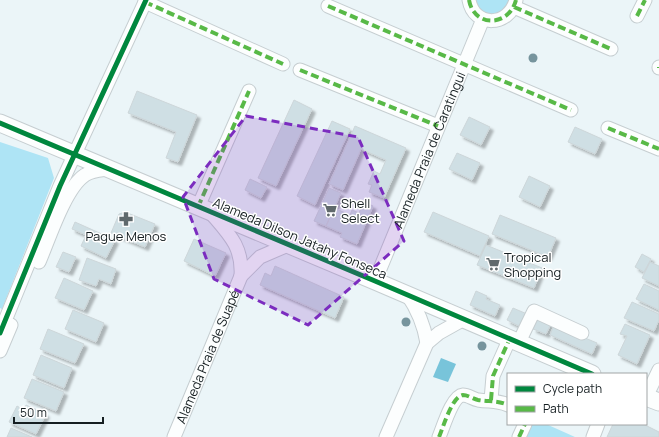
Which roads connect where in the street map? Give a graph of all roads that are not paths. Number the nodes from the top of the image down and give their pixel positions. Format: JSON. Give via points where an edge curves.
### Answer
{"nodes":[{"id":1,"x":469,"y":0,"type":"edge"},
{"id":2,"x":645,"y":0,"type":"edge"},
{"id":3,"x":146,"y":1,"type":"edge"},
{"id":4,"x":515,"y":4,"type":"edge"},
{"id":5,"x":328,"y":6,"type":"dead end"},
{"id":6,"x":637,"y":16,"type":"dead end"},
{"id":7,"x":483,"y":19,"type":"junction"},
{"id":8,"x":611,"y":49,"type":"dead end"},
{"id":9,"x":283,"y":64,"type":"dead end"},
{"id":10,"x":464,"y":64,"type":"junction"},
{"id":11,"x":300,"y":70,"type":"dead end"},
{"id":12,"x":248,"y":91,"type":"dead end"},
{"id":13,"x":571,"y":110,"type":"dead end"},
{"id":14,"x":0,"y":123,"type":"edge"},
{"id":15,"x":438,"y":126,"type":"junction"},
{"id":16,"x":608,"y":128,"type":"dead end"},
{"id":17,"x":659,"y":149,"type":"edge"},
{"id":18,"x":75,"y":155,"type":"junction"},
{"id":19,"x":108,"y":169,"type":"junction"},
{"id":20,"x":204,"y":210,"type":"junction"},
{"id":21,"x":288,"y":245,"type":"junction"},
{"id":22,"x":241,"y":276,"type":"junction"},
{"id":23,"x":375,"y":281,"type":"junction"},
{"id":24,"x":407,"y":294,"type":"junction"},
{"id":25,"x":464,"y":319,"type":"junction"},
{"id":26,"x":0,"y":333,"type":"edge"},
{"id":27,"x":582,"y":333,"type":"dead end"},
{"id":28,"x":514,"y":340,"type":"junction"},
{"id":29,"x":427,"y":343,"type":"junction"},
{"id":30,"x":0,"y":351,"type":"edge"},
{"id":31,"x":659,"y":370,"type":"edge"},
{"id":32,"x":590,"y":373,"type":"edge"},
{"id":33,"x":647,"y":395,"type":"edge"},
{"id":34,"x":647,"y":397,"type":"edge"},
{"id":35,"x":491,"y":400,"type":"junction"},
{"id":36,"x":659,"y":402,"type":"edge"},
{"id":37,"x":507,"y":405,"type":"edge"},
{"id":38,"x":525,"y":425,"type":"edge"},
{"id":39,"x":598,"y":425,"type":"edge"},
{"id":40,"x":174,"y":437,"type":"edge"},
{"id":41,"x":386,"y":437,"type":"edge"},
{"id":42,"x":439,"y":437,"type":"edge"},
{"id":43,"x":519,"y":437,"type":"edge"},
{"id":44,"x":593,"y":437,"type":"edge"}],
"edges":[{"from":1,"to":7,"type":"street","via":[[472,9]]},
{"from":2,"to":6,"type":"street"},
{"from":3,"to":9,"type":"street"},
{"from":3,"to":18,"type":"street"},
{"from":4,"to":7,"type":"street","via":[[504,18]]},
{"from":4,"to":8,"type":"street"},
{"from":5,"to":10,"type":"street"},
{"from":7,"to":10,"type":"street","name":"Alameda Praia de Caratingui"},
{"from":10,"to":13,"type":"street"},
{"from":10,"to":15,"type":"street","name":"Alameda Praia de Caratingui"},
{"from":11,"to":15,"type":"street"},
{"from":12,"to":20,"type":"street"},
{"from":14,"to":18,"type":"main road","name":"Alameda Dilson Jatahy Fonseca"},
{"from":15,"to":23,"type":"street","name":"Alameda Praia de Caratingui"},
{"from":16,"to":17,"type":"street"},
{"from":18,"to":19,"type":"main road","name":"Alameda Dilson Jatahy Fonseca"},
{"from":18,"to":26,"type":"street"},
{"from":19,"to":20,"type":"main road","name":"Alameda Dilson Jatahy Fonseca"},
{"from":19,"to":30,"type":"street","via":[[86,174],[72,186]]},
{"from":20,"to":21,"type":"main road","name":"Alameda Dilson Jatahy Fonseca"},
{"from":20,"to":22,"type":"street","name":"Alameda Praia de Suapé","via":[[233,238],[242,264]]},
{"from":21,"to":22,"type":"street","name":"Alameda Praia de Suapé","via":[[260,257]]},
{"from":21,"to":23,"type":"main road","name":"Alameda Dilson Jatahy Fonseca"},
{"from":22,"to":40,"type":"street","name":"Alameda Praia de Suapé"},
{"from":23,"to":24,"type":"main road","name":"Alameda Dilson Jatahy Fonseca"},
{"from":24,"to":25,"type":"main road","name":"Alameda Dilson Jatahy Fonseca"},
{"from":24,"to":29,"type":"street","via":[[417,308],[424,325]]},
{"from":25,"to":28,"type":"main road","name":"Alameda Dilson Jatahy Fonseca"},
{"from":25,"to":29,"type":"street"},
{"from":27,"to":28,"type":"street","via":[[534,311]]},
{"from":28,"to":32,"type":"main road","name":"Alameda Dilson Jatahy Fonseca"},
{"from":28,"to":35,"type":"street","via":[[493,376]]},
{"from":29,"to":41,"type":"street"},
{"from":31,"to":33,"type":"street"},
{"from":34,"to":36,"type":"main road"},
{"from":35,"to":37,"type":"street"},
{"from":35,"to":42,"type":"street","via":[[459,396],[452,405]]},
{"from":38,"to":43,"type":"street"},
{"from":39,"to":44,"type":"street"}]}
